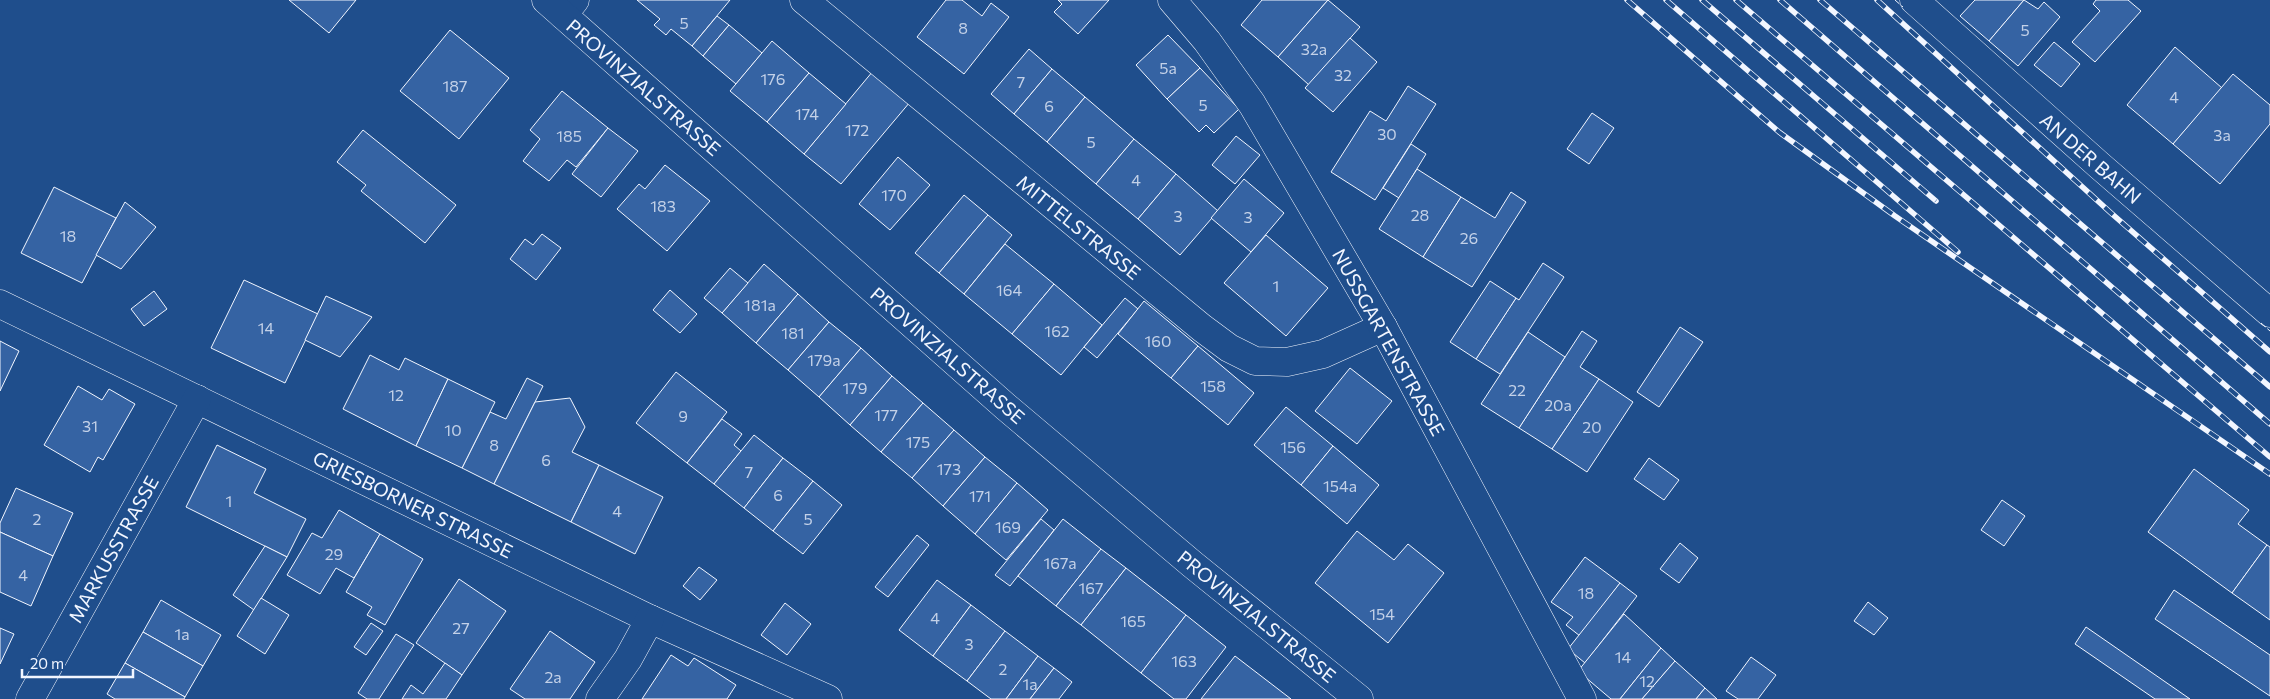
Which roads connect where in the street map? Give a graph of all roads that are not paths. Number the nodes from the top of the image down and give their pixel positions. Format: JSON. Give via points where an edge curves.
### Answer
{"nodes":[{"id":1,"x":804,"y":0,"type":"edge"},
{"id":2,"x":1172,"y":0,"type":"edge"},
{"id":3,"x":1914,"y":0,"type":"edge"},
{"id":4,"x":561,"y":5,"type":"edge"},
{"id":5,"x":0,"y":304,"type":"edge"},
{"id":6,"x":2270,"y":313,"type":"edge"},
{"id":7,"x":1383,"y":328,"type":"junction"},
{"id":8,"x":197,"y":400,"type":"junction"},
{"id":9,"x":650,"y":619,"type":"junction"},
{"id":10,"x":30,"y":699,"type":"edge"},
{"id":11,"x":600,"y":699,"type":"edge"},
{"id":12,"x":828,"y":699,"type":"edge"},
{"id":13,"x":1359,"y":699,"type":"edge"},
{"id":14,"x":1582,"y":699,"type":"edge"}],
"edges":[{"from":1,"to":7,"type":"street","name":"MITTELSTRASSE","via":[[1229,348],[1255,360],[1287,362],[1323,354]]},
{"from":2,"to":7,"type":"street","name":"NUSSGARTENSTRASSE","via":[[1207,41],[1252,104]]},
{"from":3,"to":6,"type":"street","name":"AN DER BAHN"},
{"from":4,"to":13,"type":"street","name":"PROVINZIALSTRASSE","via":[[1006,407]]},
{"from":5,"to":8,"type":"street","name":"GRIESBORNER STRASSE"},
{"from":7,"to":14,"type":"street","name":"NUSSGARTENSTRASSE"},
{"from":8,"to":9,"type":"street","name":"GRIESBORNER STRASSE"},
{"from":8,"to":10,"type":"street","name":"MARKUSSTRASSE"},
{"from":9,"to":11,"type":"street","via":[[628,659]]},
{"from":9,"to":12,"type":"street","name":"GRIESBORNER STRASSE"}]}
